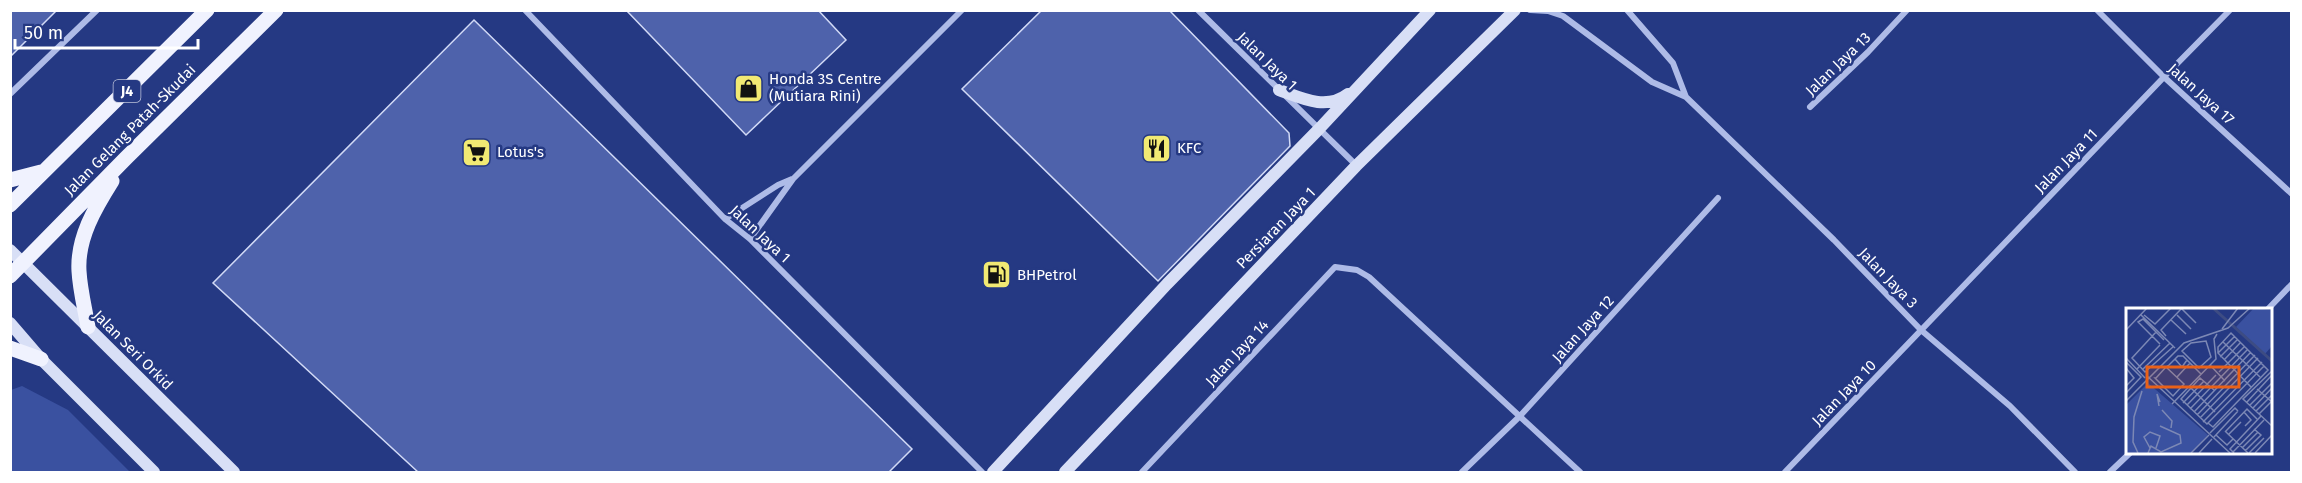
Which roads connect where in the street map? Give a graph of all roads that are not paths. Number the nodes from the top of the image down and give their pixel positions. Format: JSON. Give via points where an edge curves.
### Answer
{"nodes":[{"id":1,"x":97,"y":10,"type":"edge"},
{"id":2,"x":207,"y":10,"type":"edge"},
{"id":3,"x":276,"y":10,"type":"edge"},
{"id":4,"x":525,"y":10,"type":"edge"},
{"id":5,"x":962,"y":10,"type":"edge"},
{"id":6,"x":1198,"y":10,"type":"edge"},
{"id":7,"x":1430,"y":10,"type":"edge"},
{"id":8,"x":1515,"y":10,"type":"edge"},
{"id":9,"x":1530,"y":10,"type":"edge"},
{"id":10,"x":1627,"y":10,"type":"edge"},
{"id":11,"x":1907,"y":10,"type":"edge"},
{"id":12,"x":2097,"y":10,"type":"edge"},
{"id":13,"x":2230,"y":10,"type":"edge"},
{"id":14,"x":2164,"y":77,"type":"junction"},
{"id":15,"x":1361,"y":84,"type":"junction"},
{"id":16,"x":1279,"y":90,"type":"junction"},
{"id":17,"x":10,"y":94,"type":"edge"},
{"id":18,"x":1686,"y":96,"type":"junction"},
{"id":19,"x":1810,"y":107,"type":"dead end"},
{"id":20,"x":1319,"y":129,"type":"junction"},
{"id":21,"x":126,"y":158,"type":"junction"},
{"id":22,"x":1356,"y":166,"type":"junction"},
{"id":23,"x":47,"y":171,"type":"junction"},
{"id":24,"x":793,"y":179,"type":"junction"},
{"id":25,"x":10,"y":180,"type":"edge"},
{"id":26,"x":2292,"y":194,"type":"edge"},
{"id":27,"x":1718,"y":198,"type":"dead end"},
{"id":28,"x":10,"y":205,"type":"edge"},
{"id":29,"x":725,"y":219,"type":"junction"},
{"id":30,"x":750,"y":239,"type":"junction"},
{"id":31,"x":10,"y":250,"type":"edge"},
{"id":32,"x":23,"y":264,"type":"junction"},
{"id":33,"x":10,"y":276,"type":"edge"},
{"id":34,"x":2292,"y":284,"type":"edge"},
{"id":35,"x":2269,"y":308,"type":"edge"},
{"id":36,"x":10,"y":323,"type":"edge"},
{"id":37,"x":88,"y":327,"type":"junction"},
{"id":38,"x":1921,"y":330,"type":"junction"},
{"id":39,"x":10,"y":348,"type":"edge"},
{"id":40,"x":42,"y":359,"type":"junction"},
{"id":41,"x":1520,"y":416,"type":"junction"},
{"id":42,"x":2130,"y":453,"type":"edge"},
{"id":43,"x":154,"y":472,"type":"edge"},
{"id":44,"x":234,"y":472,"type":"edge"},
{"id":45,"x":982,"y":472,"type":"edge"},
{"id":46,"x":993,"y":472,"type":"edge"},
{"id":47,"x":1065,"y":472,"type":"edge"},
{"id":48,"x":1142,"y":472,"type":"edge"},
{"id":49,"x":1462,"y":472,"type":"edge"},
{"id":50,"x":1580,"y":472,"type":"edge"},
{"id":51,"x":1785,"y":472,"type":"edge"},
{"id":52,"x":2075,"y":472,"type":"edge"},
{"id":53,"x":2110,"y":472,"type":"edge"}],
"edges":[{"from":1,"to":17,"type":"street"},
{"from":2,"to":23,"type":"main road","name":"Jalan Gelang Patah-Skudai","number":"J4"},
{"from":3,"to":21,"type":"main road","name":"Jalan Gelang Patah-Skudai"},
{"from":4,"to":29,"type":"street","name":"Jalan Jaya 1"},
{"from":5,"to":24,"type":"street"},
{"from":6,"to":16,"type":"street","name":"Jalan Jaya 1"},
{"from":7,"to":15,"type":"main road"},
{"from":8,"to":22,"type":"main road","name":"Persiaran Jaya 1"},
{"from":9,"to":18,"type":"street","via":[[1563,16],[1652,82]]},
{"from":10,"to":18,"type":"street","via":[[1673,63]]},
{"from":11,"to":19,"type":"street","name":"Jalan Jaya 13"},
{"from":12,"to":14,"type":"street","name":"Jalan Jaya 17"},
{"from":13,"to":14,"type":"street","name":"Jalan Jaya 11"},
{"from":14,"to":26,"type":"street","name":"Jalan Jaya 17"},
{"from":14,"to":38,"type":"street","name":"Jalan Jaya 11"},
{"from":15,"to":16,"type":"main road","via":[[1343,98],[1327,102],[1313,103]]},
{"from":15,"to":20,"type":"main road"},
{"from":16,"to":20,"type":"street","name":"Jalan Jaya 1"},
{"from":18,"to":38,"type":"street","name":"Jalan Jaya 3"},
{"from":20,"to":22,"type":"street","name":"Jalan Jaya 1"},
{"from":20,"to":46,"type":"main road","via":[[1167,284]]},
{"from":21,"to":32,"type":"main road","name":"Jalan Gelang Patah-Skudai"},
{"from":21,"to":37,"type":"main road","via":[[99,201],[81,243],[78,270]]},
{"from":22,"to":47,"type":"main road","name":"Persiaran Jaya 1"},
{"from":23,"to":25,"type":"main road"},
{"from":23,"to":28,"type":"main road","name":"Jalan Gelang Patah-Skudai","number":"J4"},
{"from":24,"to":29,"type":"street"},
{"from":24,"to":30,"type":"street"},
{"from":27,"to":41,"type":"street","name":"Jalan Jaya 12"},
{"from":29,"to":30,"type":"street","name":"Jalan Jaya 1"},
{"from":30,"to":45,"type":"street","name":"Jalan Jaya 1"},
{"from":31,"to":32,"type":"main road","name":"Jalan Seri Orkid"},
{"from":32,"to":33,"type":"main road","name":"Jalan Gelang Patah-Skudai"},
{"from":32,"to":37,"type":"main road","name":"Jalan Seri Orkid"},
{"from":34,"to":35,"type":"street"},
{"from":36,"to":40,"type":"main road"},
{"from":37,"to":44,"type":"main road","name":"Jalan Seri Orkid"},
{"from":38,"to":51,"type":"street","name":"Jalan Jaya 10"},
{"from":38,"to":52,"type":"street","name":"Jalan Jaya 3","via":[[2010,406]]},
{"from":39,"to":40,"type":"main road"},
{"from":40,"to":43,"type":"main road"},
{"from":41,"to":48,"type":"street","name":"Jalan Jaya 14","via":[[1369,277],[1357,270],[1335,267]]},
{"from":41,"to":49,"type":"street","name":"Jalan Jaya 12"},
{"from":41,"to":50,"type":"street"},
{"from":42,"to":53,"type":"street"}]}
